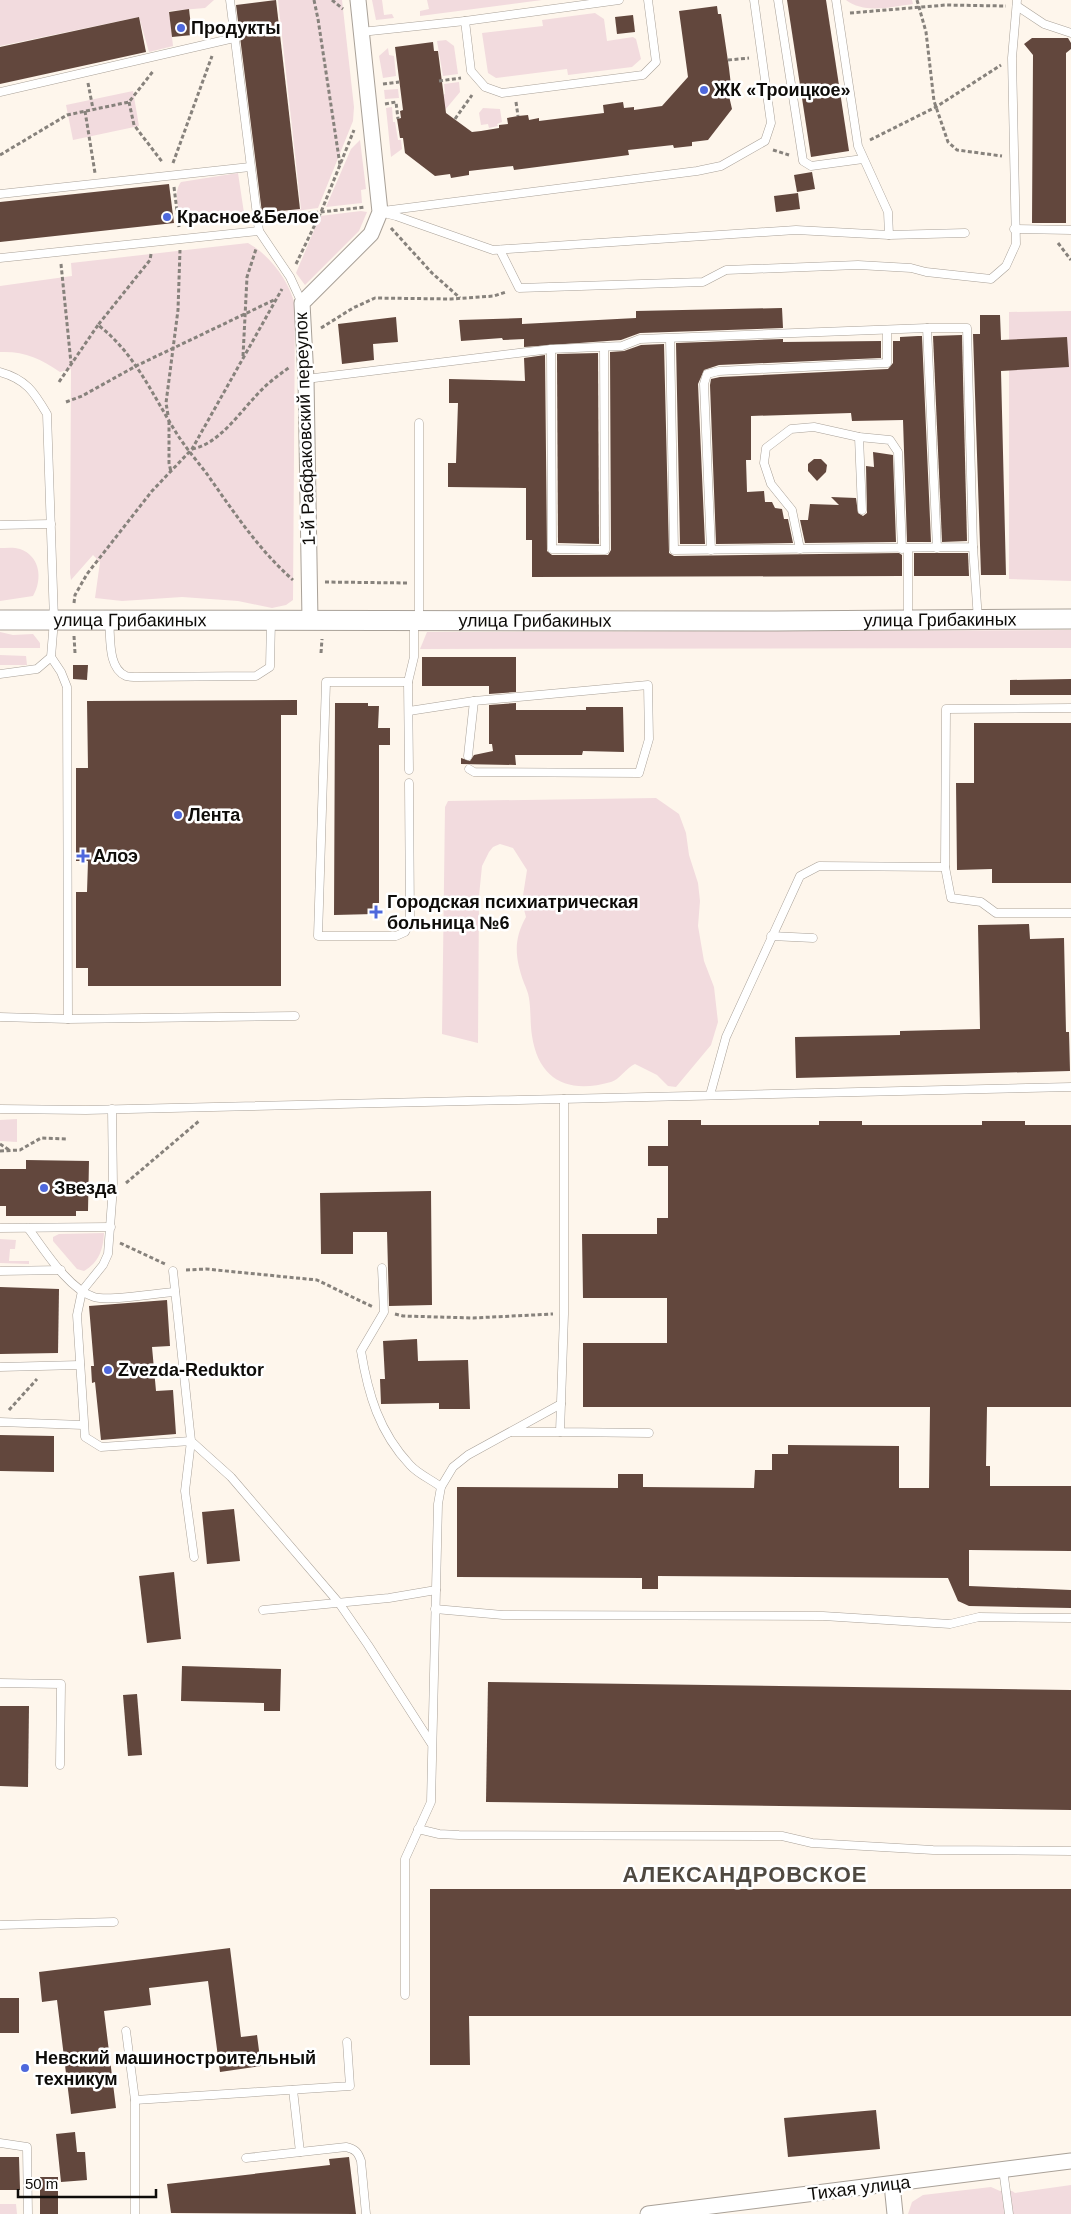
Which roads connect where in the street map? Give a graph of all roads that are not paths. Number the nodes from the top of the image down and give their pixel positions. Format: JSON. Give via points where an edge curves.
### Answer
{"nodes":[{"id":1,"x":230,"y":0,"type":"edge"},
{"id":2,"x":358,"y":0,"type":"edge"},
{"id":3,"x":619,"y":0,"type":"edge"},
{"id":4,"x":648,"y":0,"type":"edge"},
{"id":5,"x":754,"y":0,"type":"edge"},
{"id":6,"x":778,"y":0,"type":"edge"},
{"id":7,"x":836,"y":0,"type":"edge"},
{"id":8,"x":1017,"y":3,"type":"edge"},
{"id":9,"x":465,"y":21,"type":"junction"},
{"id":10,"x":361,"y":32,"type":"junction"},
{"id":11,"x":1071,"y":33,"type":"edge"},
{"id":12,"x":234,"y":38,"type":"junction"},
{"id":13,"x":0,"y":92,"type":"edge"},
{"id":14,"x":863,"y":158,"type":"junction"},
{"id":15,"x":250,"y":167,"type":"junction"},
{"id":16,"x":0,"y":194,"type":"edge"},
{"id":17,"x":380,"y":212,"type":"junction"},
{"id":18,"x":1014,"y":229,"type":"junction"},
{"id":19,"x":1071,"y":230,"type":"edge"},
{"id":20,"x":260,"y":233,"type":"junction"},
{"id":21,"x":965,"y":233,"type":"dead end"},
{"id":22,"x":889,"y":234,"type":"junction"},
{"id":23,"x":500,"y":250,"type":"junction"},
{"id":24,"x":0,"y":258,"type":"edge"},
{"id":25,"x":302,"y":303,"type":"junction"},
{"id":26,"x":927,"y":328,"type":"junction"},
{"id":27,"x":887,"y":330,"type":"junction"},
{"id":28,"x":670,"y":338,"type":"junction"},
{"id":29,"x":604,"y":348,"type":"junction"},
{"id":30,"x":551,"y":349,"type":"junction"},
{"id":31,"x":0,"y":372,"type":"edge"},
{"id":32,"x":306,"y":379,"type":"junction"},
{"id":33,"x":419,"y":423,"type":"dead end"},
{"id":34,"x":859,"y":437,"type":"junction"},
{"id":35,"x":862,"y":510,"type":"dead end"},
{"id":36,"x":51,"y":524,"type":"junction"},
{"id":37,"x":0,"y":525,"type":"edge"},
{"id":38,"x":973,"y":547,"type":"junction"},
{"id":39,"x":937,"y":548,"type":"junction"},
{"id":40,"x":800,"y":549,"type":"junction"},
{"id":41,"x":905,"y":549,"type":"junction"},
{"id":42,"x":711,"y":550,"type":"junction"},
{"id":43,"x":1071,"y":619,"type":"edge"},
{"id":44,"x":0,"y":620,"type":"edge"},
{"id":45,"x":54,"y":620,"type":"junction"},
{"id":46,"x":109,"y":620,"type":"junction"},
{"id":47,"x":271,"y":620,"type":"junction"},
{"id":48,"x":416,"y":620,"type":"junction"},
{"id":49,"x":908,"y":620,"type":"junction"},
{"id":50,"x":978,"y":620,"type":"junction"},
{"id":51,"x":316,"y":627,"type":"junction"},
{"id":52,"x":51,"y":657,"type":"junction"},
{"id":53,"x":0,"y":674,"type":"edge"},
{"id":54,"x":408,"y":682,"type":"junction"},
{"id":55,"x":474,"y":701,"type":"junction"},
{"id":56,"x":1071,"y":708,"type":"edge"},
{"id":57,"x":410,"y":711,"type":"junction"},
{"id":58,"x":468,"y":756,"type":"dead end"},
{"id":59,"x":469,"y":769,"type":"dead end"},
{"id":60,"x":409,"y":770,"type":"dead end"},
{"id":61,"x":409,"y":783,"type":"dead end"},
{"id":62,"x":945,"y":867,"type":"junction"},
{"id":63,"x":1071,"y":913,"type":"edge"},
{"id":64,"x":771,"y":936,"type":"junction"},
{"id":65,"x":813,"y":938,"type":"dead end"},
{"id":66,"x":295,"y":1016,"type":"dead end"},
{"id":67,"x":0,"y":1017,"type":"edge"},
{"id":68,"x":68,"y":1019,"type":"junction"},
{"id":69,"x":1071,"y":1087,"type":"edge"},
{"id":70,"x":710,"y":1095,"type":"junction"},
{"id":71,"x":564,"y":1098,"type":"junction"},
{"id":72,"x":0,"y":1109,"type":"edge"},
{"id":73,"x":112,"y":1109,"type":"junction"},
{"id":74,"x":111,"y":1227,"type":"junction"},
{"id":75,"x":0,"y":1228,"type":"edge"},
{"id":76,"x":28,"y":1228,"type":"junction"},
{"id":77,"x":382,"y":1268,"type":"dead end"},
{"id":78,"x":61,"y":1270,"type":"junction"},
{"id":79,"x":0,"y":1271,"type":"edge"},
{"id":80,"x":174,"y":1271,"type":"road end"},
{"id":81,"x":82,"y":1291,"type":"junction"},
{"id":82,"x":175,"y":1292,"type":"junction"},
{"id":83,"x":80,"y":1365,"type":"junction"},
{"id":84,"x":0,"y":1367,"type":"edge"},
{"id":85,"x":561,"y":1404,"type":"junction"},
{"id":86,"x":0,"y":1422,"type":"edge"},
{"id":87,"x":83,"y":1425,"type":"junction"},
{"id":88,"x":510,"y":1432,"type":"junction"},
{"id":89,"x":560,"y":1432,"type":"junction"},
{"id":90,"x":649,"y":1433,"type":"dead end"},
{"id":91,"x":192,"y":1441,"type":"junction"},
{"id":92,"x":442,"y":1487,"type":"junction"},
{"id":93,"x":194,"y":1557,"type":"dead end"},
{"id":94,"x":436,"y":1590,"type":"junction"},
{"id":95,"x":339,"y":1603,"type":"junction"},
{"id":96,"x":435,"y":1609,"type":"junction"},
{"id":97,"x":263,"y":1610,"type":"dead end"},
{"id":98,"x":1071,"y":1618,"type":"edge"},
{"id":99,"x":0,"y":1683,"type":"edge"},
{"id":100,"x":431,"y":1744,"type":"junction"},
{"id":101,"x":60,"y":1766,"type":"dead end"},
{"id":102,"x":418,"y":1829,"type":"junction"},
{"id":103,"x":1071,"y":1852,"type":"edge"},
{"id":104,"x":114,"y":1922,"type":"dead end"},
{"id":105,"x":0,"y":1924,"type":"edge"},
{"id":106,"x":405,"y":1995,"type":"dead end"},
{"id":107,"x":126,"y":2031,"type":"dead end"},
{"id":108,"x":347,"y":2042,"type":"dead end"},
{"id":109,"x":293,"y":2090,"type":"junction"},
{"id":110,"x":135,"y":2100,"type":"junction"},
{"id":111,"x":0,"y":2143,"type":"edge"},
{"id":112,"x":300,"y":2152,"type":"junction"},
{"id":113,"x":246,"y":2158,"type":"dead end"},
{"id":114,"x":1071,"y":2161,"type":"edge"},
{"id":115,"x":1003,"y":2169,"type":"junction"},
{"id":116,"x":892,"y":2184,"type":"junction"},
{"id":117,"x":28,"y":2214,"type":"edge"},
{"id":118,"x":135,"y":2214,"type":"edge"},
{"id":119,"x":366,"y":2214,"type":"edge"},
{"id":120,"x":648,"y":2214,"type":"edge"},
{"id":121,"x":895,"y":2214,"type":"edge"},
{"id":122,"x":1009,"y":2214,"type":"edge"}],
"edges":[{"from":1,"to":12,"type":"lane"},
{"from":2,"to":10,"type":"street","name":"1-й Рабфаковский переулок"},
{"from":3,"to":9,"type":"lane"},
{"from":4,"to":9,"type":"lane","via":[[656,62],[643,75],[502,94],[484,88],[471,71]]},
{"from":5,"to":17,"type":"lane","via":[[771,123],[766,141],[721,166],[697,171]]},
{"from":6,"to":14,"type":"lane","via":[[803,161],[811,166]]},
{"from":7,"to":14,"type":"lane","via":[[858,146]]},
{"from":8,"to":11,"type":"lane","via":[[1044,24]]},
{"from":8,"to":18,"type":"lane","via":[[1012,58]]},
{"from":9,"to":10,"type":"lane"},
{"from":10,"to":17,"type":"street","name":"1-й Рабфаковский переулок"},
{"from":12,"to":13,"type":"lane"},
{"from":12,"to":15,"type":"lane"},
{"from":14,"to":22,"type":"lane","via":[[888,212]]},
{"from":15,"to":16,"type":"lane"},
{"from":15,"to":20,"type":"lane"},
{"from":17,"to":23,"type":"lane","via":[[480,247]]},
{"from":17,"to":25,"type":"street","name":"1-й Рабфаковский переулок","via":[[371,234]]},
{"from":18,"to":19,"type":"lane"},
{"from":18,"to":23,"type":"lane","via":[[1016,244],[1006,266],[991,279],[911,268],[858,265],[726,270],[703,282],[519,288]]},
{"from":20,"to":24,"type":"lane"},
{"from":20,"to":25,"type":"lane","via":[[290,277]]},
{"from":21,"to":22,"type":"lane"},
{"from":22,"to":23,"type":"lane","via":[[796,230]]},
{"from":25,"to":32,"type":"street","name":"1-й Рабфаковский переулок"},
{"from":26,"to":27,"type":"lane"},
{"from":26,"to":38,"type":"lane","via":[[966,328]]},
{"from":26,"to":39,"type":"lane"},
{"from":27,"to":28,"type":"lane"},
{"from":27,"to":42,"type":"lane","via":[[887,363],[708,374],[704,384]]},
{"from":28,"to":29,"type":"lane","via":[[640,339]]},
{"from":28,"to":42,"type":"lane","via":[[674,550]]},
{"from":29,"to":30,"type":"lane"},
{"from":29,"to":30,"type":"lane","via":[[605,550],[552,549]]},
{"from":30,"to":32,"type":"lane"},
{"from":31,"to":36,"type":"lane","via":[[19,379],[35,392],[47,414]]},
{"from":32,"to":51,"type":"street","name":"1-й Рабфаковский переулок","via":[[310,586]]},
{"from":33,"to":48,"type":"lane"},
{"from":34,"to":35,"type":"lane"},
{"from":34,"to":40,"type":"lane","via":[[814,427],[791,429],[766,448],[764,464],[771,484],[792,510]]},
{"from":34,"to":41,"type":"lane","via":[[890,440],[898,452]]},
{"from":36,"to":37,"type":"lane"},
{"from":36,"to":45,"type":"lane"},
{"from":38,"to":39,"type":"lane"},
{"from":38,"to":50,"type":"lane"},
{"from":39,"to":41,"type":"lane"},
{"from":40,"to":41,"type":"lane"},
{"from":40,"to":42,"type":"lane"},
{"from":41,"to":49,"type":"lane"},
{"from":43,"to":50,"type":"street","name":"улица Грибакиных"},
{"from":44,"to":45,"type":"street","name":"улица Грибакиных"},
{"from":45,"to":46,"type":"street","name":"улица Грибакиных"},
{"from":45,"to":52,"type":"lane"},
{"from":46,"to":47,"type":"street","name":"улица Грибакиных"},
{"from":46,"to":47,"type":"lane","via":[[116,668],[126,676],[138,678],[256,676],[270,666]]},
{"from":47,"to":51,"type":"street","name":"улица Грибакиных"},
{"from":48,"to":49,"type":"street","name":"улица Грибакиных"},
{"from":48,"to":51,"type":"street","name":"улица Грибакиных"},
{"from":48,"to":54,"type":"lane","via":[[414,656]]},
{"from":49,"to":50,"type":"street","name":"улица Грибакиных"},
{"from":52,"to":53,"type":"lane","via":[[36,669]]},
{"from":52,"to":68,"type":"lane","via":[[67,687]]},
{"from":54,"to":57,"type":"lane"},
{"from":54,"to":61,"type":"lane","via":[[326,682],[318,936],[396,936],[405,932],[410,922]]},
{"from":55,"to":57,"type":"lane"},
{"from":55,"to":58,"type":"lane"},
{"from":55,"to":59,"type":"lane","via":[[648,685],[649,739],[639,773],[474,772]]},
{"from":56,"to":62,"type":"lane","via":[[946,709]]},
{"from":57,"to":60,"type":"lane"},
{"from":62,"to":63,"type":"lane","via":[[951,898],[981,902],[996,913]]},
{"from":62,"to":64,"type":"lane","via":[[845,865],[809,869],[794,884]]},
{"from":64,"to":65,"type":"lane"},
{"from":64,"to":70,"type":"lane","via":[[726,1037]]},
{"from":66,"to":68,"type":"lane"},
{"from":67,"to":68,"type":"lane"},
{"from":69,"to":70,"type":"lane"},
{"from":70,"to":71,"type":"lane"},
{"from":71,"to":73,"type":"lane"},
{"from":71,"to":85,"type":"lane"},
{"from":72,"to":73,"type":"lane"},
{"from":73,"to":74,"type":"lane"},
{"from":74,"to":76,"type":"lane"},
{"from":74,"to":81,"type":"lane","via":[[108,1254]]},
{"from":75,"to":76,"type":"lane"},
{"from":76,"to":78,"type":"lane"},
{"from":77,"to":92,"type":"lane","via":[[384,1312],[361,1351],[373,1410],[410,1466]]},
{"from":78,"to":79,"type":"lane"},
{"from":78,"to":81,"type":"lane"},
{"from":80,"to":82,"type":"lane"},
{"from":81,"to":82,"type":"lane","via":[[95,1298]]},
{"from":81,"to":83,"type":"lane","via":[[77,1315]]},
{"from":82,"to":91,"type":"lane"},
{"from":83,"to":84,"type":"lane"},
{"from":83,"to":87,"type":"lane"},
{"from":85,"to":88,"type":"lane"},
{"from":85,"to":89,"type":"lane"},
{"from":86,"to":87,"type":"lane"},
{"from":87,"to":91,"type":"lane","via":[[85,1437],[101,1447]]},
{"from":88,"to":89,"type":"lane"},
{"from":88,"to":92,"type":"lane","via":[[468,1455],[454,1467]]},
{"from":89,"to":90,"type":"lane"},
{"from":91,"to":93,"type":"lane","via":[[185,1491]]},
{"from":91,"to":95,"type":"lane","via":[[232,1477]]},
{"from":92,"to":94,"type":"lane","via":[[438,1504]]},
{"from":94,"to":95,"type":"lane"},
{"from":94,"to":96,"type":"lane"},
{"from":95,"to":97,"type":"lane"},
{"from":95,"to":100,"type":"lane"},
{"from":96,"to":98,"type":"lane","via":[[503,1615],[823,1616],[950,1624],[979,1616]]},
{"from":96,"to":100,"type":"lane"},
{"from":99,"to":101,"type":"lane","via":[[61,1684]]},
{"from":100,"to":102,"type":"lane","via":[[431,1802]]},
{"from":102,"to":103,"type":"lane","via":[[459,1835],[782,1836],[812,1843],[933,1850]]},
{"from":102,"to":106,"type":"lane","via":[[404,1859]]},
{"from":104,"to":105,"type":"lane"},
{"from":107,"to":110,"type":"lane"},
{"from":108,"to":109,"type":"lane","via":[[350,2086]]},
{"from":109,"to":110,"type":"lane"},
{"from":109,"to":112,"type":"lane"},
{"from":110,"to":118,"type":"lane"},
{"from":111,"to":117,"type":"lane","via":[[26,2147]]},
{"from":112,"to":113,"type":"lane"},
{"from":112,"to":119,"type":"lane","via":[[353,2148],[361,2161]]},
{"from":114,"to":115,"type":"street","name":"Тихая улица"},
{"from":115,"to":116,"type":"street","name":"Тихая улица"},
{"from":115,"to":122,"type":"lane"},
{"from":116,"to":120,"type":"street","name":"Тихая улица"},
{"from":116,"to":121,"type":"street"}]}
